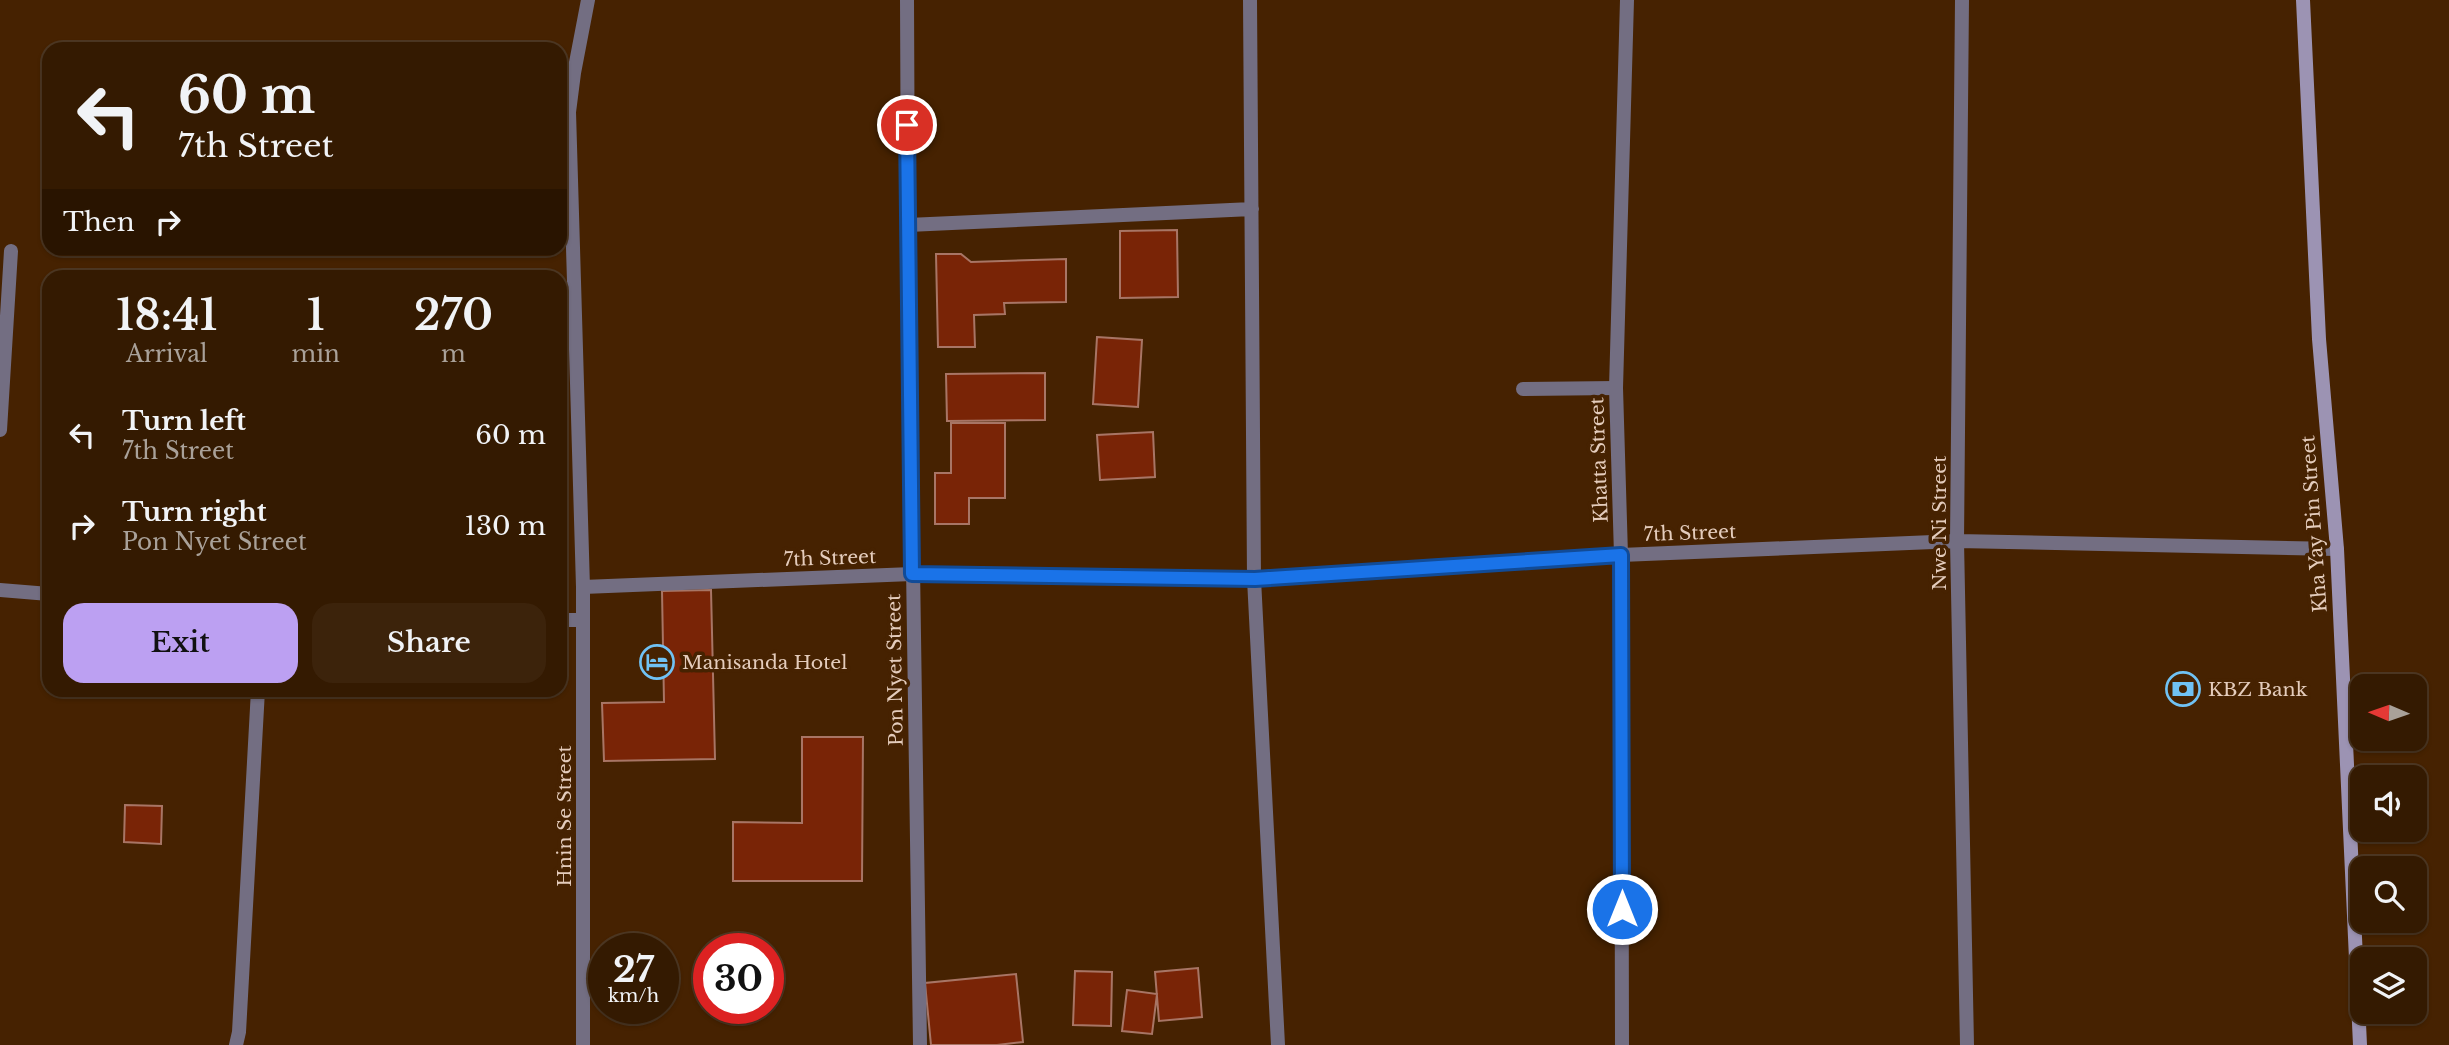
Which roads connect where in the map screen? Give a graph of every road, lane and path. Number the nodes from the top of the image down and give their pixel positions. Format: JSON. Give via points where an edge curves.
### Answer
{"nodes":[{"id":1,"x":588,"y":0,"type":"edge"},
{"id":2,"x":907,"y":0,"type":"edge"},
{"id":3,"x":1250,"y":0,"type":"edge"},
{"id":4,"x":1627,"y":0,"type":"edge"},
{"id":5,"x":1962,"y":0,"type":"edge"},
{"id":6,"x":2303,"y":0,"type":"edge"},
{"id":7,"x":1252,"y":209,"type":"junction"},
{"id":8,"x":908,"y":225,"type":"junction"},
{"id":9,"x":11,"y":251,"type":"dead end"},
{"id":10,"x":1616,"y":388,"type":"junction"},
{"id":11,"x":1523,"y":389,"type":"dead end"},
{"id":12,"x":0,"y":430,"type":"edge"},
{"id":13,"x":1957,"y":541,"type":"junction"},
{"id":14,"x":2337,"y":549,"type":"junction"},
{"id":15,"x":1621,"y":555,"type":"junction"},
{"id":16,"x":912,"y":574,"type":"junction"},
{"id":17,"x":1255,"y":579,"type":"junction"},
{"id":18,"x":583,"y":587,"type":"junction"},
{"id":19,"x":0,"y":590,"type":"edge"},
{"id":20,"x":42,"y":593,"type":"edge"},
{"id":21,"x":567,"y":620,"type":"edge"},
{"id":22,"x":583,"y":620,"type":"junction"},
{"id":23,"x":258,"y":697,"type":"edge"},
{"id":24,"x":236,"y":1045,"type":"edge"},
{"id":25,"x":583,"y":1045,"type":"edge"},
{"id":26,"x":920,"y":1045,"type":"edge"},
{"id":27,"x":1278,"y":1045,"type":"edge"},
{"id":28,"x":1622,"y":1045,"type":"edge"},
{"id":29,"x":1966,"y":1045,"type":"edge"},
{"id":30,"x":2360,"y":1045,"type":"edge"}],
"edges":[{"from":1,"to":18,"type":"street","name":"Hnin Se Street","via":[[569,111]]},
{"from":2,"to":8,"type":"street","name":"Pon Nyet Street"},
{"from":3,"to":7,"type":"street"},
{"from":4,"to":10,"type":"street","name":"Khatta Street"},
{"from":5,"to":13,"type":"street","name":"Nwe Ni Street"},
{"from":6,"to":14,"type":"street","name":"Kha Yay Pin Street","via":[[2319,340]]},
{"from":7,"to":8,"type":"street"},
{"from":7,"to":17,"type":"street"},
{"from":8,"to":16,"type":"street","name":"Pon Nyet Street"},
{"from":9,"to":12,"type":"street"},
{"from":10,"to":11,"type":"street"},
{"from":10,"to":15,"type":"street","name":"Khatta Street"},
{"from":13,"to":14,"type":"street","name":"7th Street"},
{"from":13,"to":15,"type":"street","name":"7th Street"},
{"from":13,"to":29,"type":"street","name":"Nwe Ni Street"},
{"from":14,"to":30,"type":"street","name":"Kha Yay Pin Street"},
{"from":15,"to":17,"type":"street","name":"7th Street"},
{"from":15,"to":28,"type":"street","name":"Khatta Street"},
{"from":16,"to":17,"type":"street","name":"7th Street"},
{"from":16,"to":18,"type":"street","name":"7th Street"},
{"from":16,"to":26,"type":"street","name":"Pon Nyet Street"},
{"from":17,"to":27,"type":"street"},
{"from":18,"to":22,"type":"street","name":"Hnin Se Street"},
{"from":19,"to":20,"type":"street"},
{"from":21,"to":22,"type":"street"},
{"from":22,"to":25,"type":"street","name":"Hnin Se Street"},
{"from":23,"to":24,"type":"street"}]}
